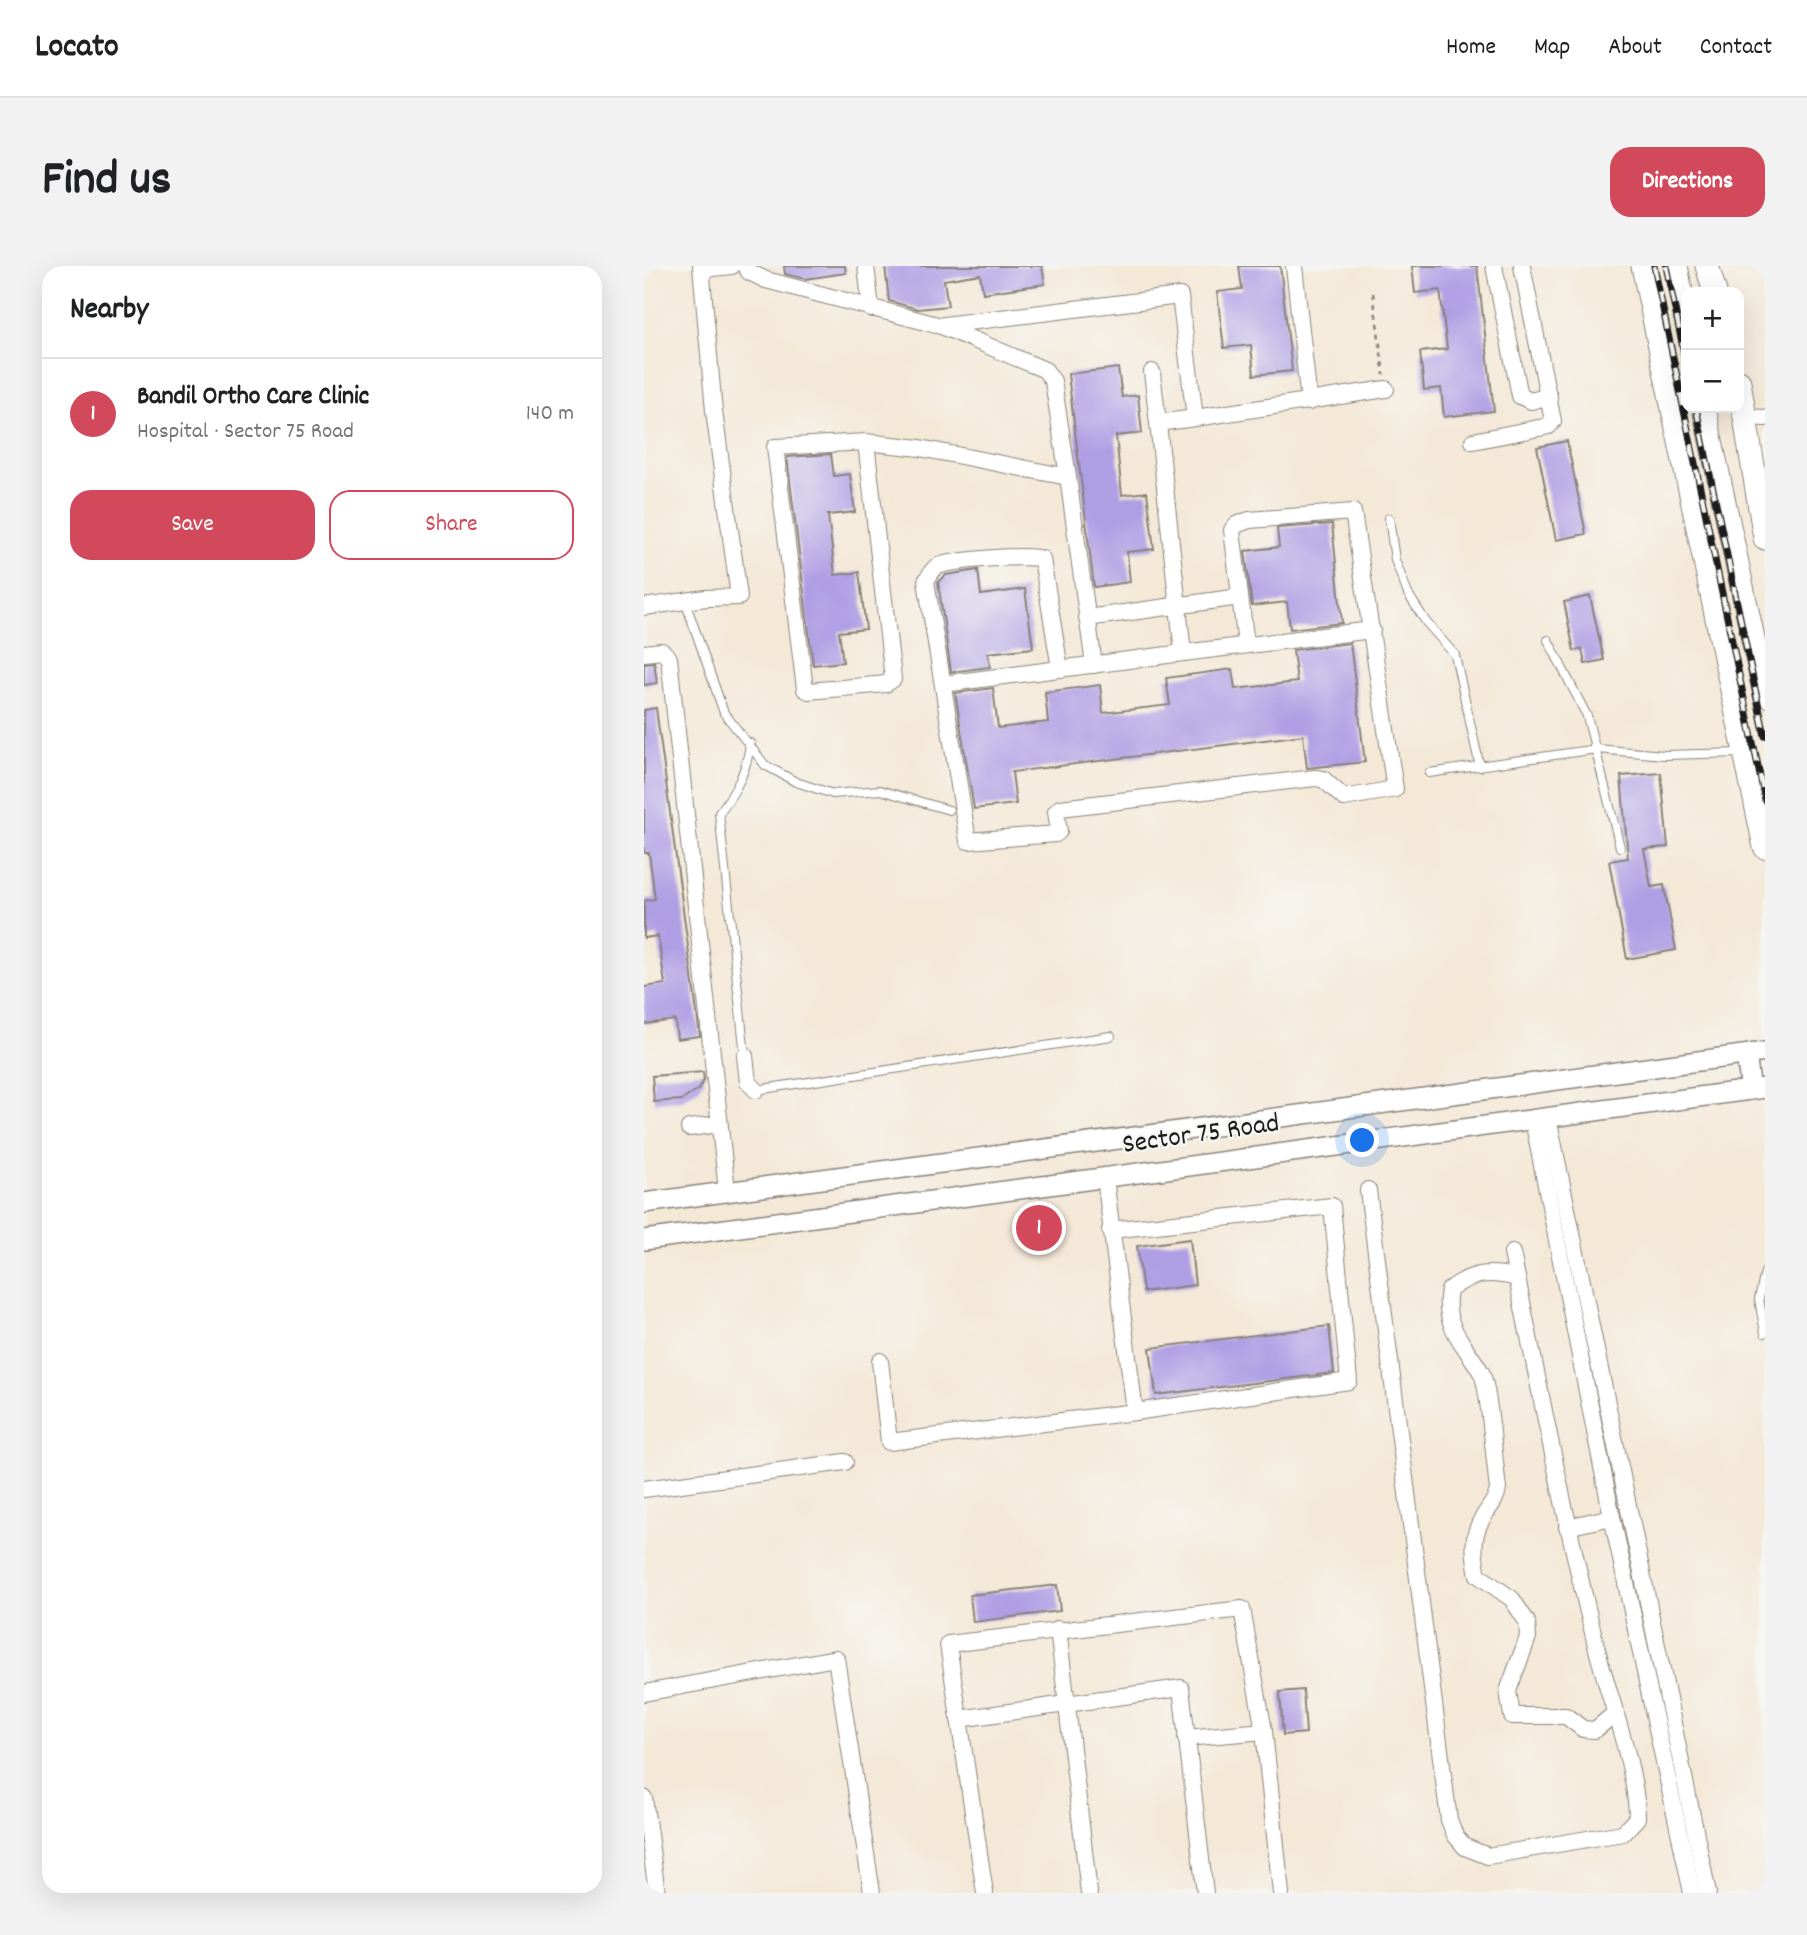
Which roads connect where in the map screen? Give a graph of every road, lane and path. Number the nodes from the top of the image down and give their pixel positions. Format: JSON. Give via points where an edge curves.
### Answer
{"nodes":[{"id":1,"x":732,"y":266,"type":"edge"},
{"id":2,"x":747,"y":266,"type":"edge"},
{"id":3,"x":866,"y":266,"type":"edge"},
{"id":4,"x":1294,"y":266,"type":"edge"},
{"id":5,"x":1494,"y":266,"type":"edge"},
{"id":6,"x":1522,"y":266,"type":"edge"},
{"id":7,"x":1643,"y":266,"type":"edge"},
{"id":8,"x":1676,"y":266,"type":"edge"},
{"id":9,"x":1707,"y":266,"type":"edge"},
{"id":10,"x":701,"y":267,"type":"edge"},
{"id":11,"x":1714,"y":287,"type":"edge"},
{"id":12,"x":1681,"y":292,"type":"edge"},
{"id":13,"x":1373,"y":293,"type":"dead end"},
{"id":14,"x":871,"y":309,"type":"junction"},
{"id":15,"x":941,"y":326,"type":"junction"},
{"id":16,"x":1152,"y":372,"type":"dead end"},
{"id":17,"x":1677,"y":382,"type":"edge"},
{"id":18,"x":1386,"y":389,"type":"joint"},
{"id":19,"x":1744,"y":393,"type":"edge"},
{"id":20,"x":1549,"y":396,"type":"junction"},
{"id":21,"x":1308,"y":401,"type":"junction"},
{"id":22,"x":1685,"y":413,"type":"edge"},
{"id":23,"x":1705,"y":413,"type":"edge"},
{"id":24,"x":1755,"y":417,"type":"edge"},
{"id":25,"x":1195,"y":418,"type":"junction"},
{"id":26,"x":1158,"y":423,"type":"junction"},
{"id":27,"x":1757,"y":440,"type":"edge"},
{"id":28,"x":1473,"y":441,"type":"dead end"},
{"id":29,"x":866,"y":442,"type":"junction"},
{"id":30,"x":1760,"y":469,"type":"edge"},
{"id":31,"x":1068,"y":477,"type":"junction"},
{"id":32,"x":1389,"y":518,"type":"dead end"},
{"id":33,"x":1765,"y":538,"type":"edge"},
{"id":34,"x":1240,"y":597,"type":"junction"},
{"id":35,"x":685,"y":601,"type":"junction"},
{"id":36,"x":1178,"y":606,"type":"junction"},
{"id":37,"x":644,"y":607,"type":"edge"},
{"id":38,"x":1087,"y":618,"type":"junction"},
{"id":39,"x":1372,"y":630,"type":"junction"},
{"id":40,"x":1548,"y":640,"type":"dead end"},
{"id":41,"x":1246,"y":645,"type":"junction"},
{"id":42,"x":644,"y":653,"type":"edge"},
{"id":43,"x":1183,"y":653,"type":"junction"},
{"id":44,"x":1094,"y":665,"type":"junction"},
{"id":45,"x":1060,"y":669,"type":"junction"},
{"id":46,"x":943,"y":684,"type":"junction"},
{"id":47,"x":1765,"y":695,"type":"edge"},
{"id":48,"x":750,"y":743,"type":"junction"},
{"id":49,"x":1597,"y":749,"type":"junction"},
{"id":50,"x":1745,"y":753,"type":"junction"},
{"id":51,"x":1480,"y":767,"type":"junction"},
{"id":52,"x":1429,"y":773,"type":"dead end"},
{"id":53,"x":949,"y":810,"type":"dead end"},
{"id":54,"x":1620,"y":847,"type":"dead end"},
{"id":55,"x":1765,"y":847,"type":"edge"},
{"id":56,"x":1111,"y":1036,"type":"dead end"},
{"id":57,"x":1756,"y":1053,"type":"edge"},
{"id":58,"x":745,"y":1056,"type":"joint"},
{"id":59,"x":1758,"y":1089,"type":"edge"},
{"id":60,"x":755,"y":1090,"type":"joint"},
{"id":61,"x":1541,"y":1118,"type":"junction"},
{"id":62,"x":719,"y":1124,"type":"junction"},
{"id":63,"x":689,"y":1128,"type":"dead end"},
{"id":64,"x":1105,"y":1178,"type":"junction"},
{"id":65,"x":1368,"y":1190,"type":"dead end"},
{"id":66,"x":727,"y":1192,"type":"junction"},
{"id":67,"x":644,"y":1203,"type":"edge"},
{"id":68,"x":1110,"y":1230,"type":"junction"},
{"id":69,"x":644,"y":1240,"type":"edge"},
{"id":70,"x":1512,"y":1253,"type":"dead end"},
{"id":71,"x":1765,"y":1272,"type":"edge"},
{"id":72,"x":1517,"y":1278,"type":"junction"},
{"id":73,"x":1765,"y":1333,"type":"edge"},
{"id":74,"x":880,"y":1361,"type":"dead end"},
{"id":75,"x":1135,"y":1412,"type":"junction"},
{"id":76,"x":845,"y":1462,"type":"dead end"},
{"id":77,"x":644,"y":1489,"type":"edge"},
{"id":78,"x":1612,"y":1517,"type":"junction"},
{"id":79,"x":1567,"y":1527,"type":"junction"},
{"id":80,"x":1058,"y":1629,"type":"junction"},
{"id":81,"x":644,"y":1693,"type":"edge"},
{"id":82,"x":1067,"y":1703,"type":"junction"},
{"id":83,"x":1614,"y":1714,"type":"junction"},
{"id":84,"x":959,"y":1719,"type":"junction"},
{"id":85,"x":1264,"y":1731,"type":"junction"},
{"id":86,"x":1186,"y":1738,"type":"junction"},
{"id":87,"x":644,"y":1798,"type":"edge"},
{"id":88,"x":657,"y":1893,"type":"edge"},
{"id":89,"x":872,"y":1893,"type":"edge"},
{"id":90,"x":985,"y":1893,"type":"edge"},
{"id":91,"x":1089,"y":1893,"type":"edge"},
{"id":92,"x":1205,"y":1893,"type":"edge"},
{"id":93,"x":1281,"y":1893,"type":"edge"},
{"id":94,"x":1692,"y":1893,"type":"edge"},
{"id":95,"x":1709,"y":1893,"type":"edge"}],
"edges":[{"from":1,"to":10,"type":"street"},
{"from":2,"to":14,"type":"street","via":[[749,272],[766,280]]},
{"from":3,"to":14,"type":"street"},
{"from":4,"to":21,"type":"street"},
{"from":5,"to":20,"type":"street","via":[[1520,396],[1531,401]]},
{"from":6,"to":20,"type":"street"},
{"from":7,"to":17,"type":"main road"},
{"from":8,"to":12,"type":"main road"},
{"from":9,"to":11,"type":"main road"},
{"from":10,"to":35,"type":"street","via":[[738,597]]},
{"from":13,"to":18,"type":"path"},
{"from":14,"to":15,"type":"street"},
{"from":15,"to":25,"type":"street","via":[[1180,296]]},
{"from":15,"to":31,"type":"street","via":[[1051,375]]},
{"from":16,"to":26,"type":"street"},
{"from":18,"to":21,"type":"street"},
{"from":19,"to":24,"type":"main road"},
{"from":20,"to":28,"type":"street","via":[[1553,417],[1549,426]]},
{"from":21,"to":25,"type":"street"},
{"from":22,"to":50,"type":"main road"},
{"from":23,"to":47,"type":"main road"},
{"from":24,"to":27,"type":"main road"},
{"from":25,"to":26,"type":"street"},
{"from":26,"to":36,"type":"street"},
{"from":27,"to":30,"type":"main road"},
{"from":29,"to":29,"type":"street","via":[[774,449],[808,691],[886,684],[893,679]]},
{"from":29,"to":31,"type":"street"},
{"from":30,"to":33,"type":"main road"},
{"from":31,"to":38,"type":"street"},
{"from":32,"to":51,"type":"lane","via":[[1395,560],[1408,594],[1455,655]]},
{"from":34,"to":36,"type":"street"},
{"from":34,"to":39,"type":"street","via":[[1232,530],[1236,525],[1350,511],[1356,517]]},
{"from":34,"to":41,"type":"street"},
{"from":35,"to":37,"type":"street"},
{"from":35,"to":48,"type":"lane","via":[[724,713]]},
{"from":36,"to":38,"type":"street"},
{"from":36,"to":43,"type":"street"},
{"from":38,"to":44,"type":"street"},
{"from":39,"to":41,"type":"street"},
{"from":39,"to":46,"type":"street","via":[[1395,789],[1349,798],[1315,778],[1060,808],[1056,834],[968,841]]},
{"from":40,"to":49,"type":"lane","via":[[1587,716]]},
{"from":41,"to":43,"type":"street"},
{"from":42,"to":62,"type":"street","via":[[662,651],[669,658]]},
{"from":43,"to":44,"type":"street"},
{"from":44,"to":45,"type":"street"},
{"from":45,"to":46,"type":"street"},
{"from":45,"to":46,"type":"street","via":[[1042,559],[943,565],[926,581]]},
{"from":48,"to":53,"type":"lane","via":[[765,765],[796,782],[833,794],[880,790]]},
{"from":48,"to":58,"type":"lane","via":[[748,762],[734,794],[719,813]]},
{"from":49,"to":50,"type":"lane","via":[[1664,755]]},
{"from":49,"to":51,"type":"lane"},
{"from":49,"to":54,"type":"lane"},
{"from":50,"to":55,"type":"main road"},
{"from":51,"to":52,"type":"lane"},
{"from":56,"to":60,"type":"lane"},
{"from":57,"to":59,"type":"street"},
{"from":57,"to":66,"type":"street","name":"Sector 75 Road"},
{"from":58,"to":60,"type":"street","via":[[748,1082]]},
{"from":59,"to":61,"type":"street","name":"Sector 75 Road"},
{"from":61,"to":64,"type":"street","name":"Sector 75 Road"},
{"from":61,"to":78,"type":"street"},
{"from":61,"to":95,"type":"street"},
{"from":62,"to":63,"type":"street"},
{"from":62,"to":66,"type":"street"},
{"from":64,"to":68,"type":"street"},
{"from":64,"to":69,"type":"street","name":"Sector 75 Road"},
{"from":65,"to":83,"type":"street","via":[[1412,1548],[1449,1820],[1455,1835],[1465,1847],[1488,1856],[1623,1833],[1637,1818],[1637,1796]]},
{"from":66,"to":67,"type":"street","name":"Sector 75 Road"},
{"from":68,"to":75,"type":"street"},
{"from":68,"to":75,"type":"street","via":[[1332,1206],[1349,1381]]},
{"from":70,"to":72,"type":"street"},
{"from":71,"to":73,"type":"lane","via":[[1759,1299]]},
{"from":72,"to":79,"type":"street"},
{"from":72,"to":83,"type":"street","via":[[1490,1272],[1464,1278],[1449,1290],[1446,1306],[1452,1331],[1483,1374],[1498,1489],[1497,1499],[1475,1534],[1478,1575],[1512,1599],[1527,1622],[1528,1637],[1508,1691],[1512,1716],[1566,1716],[1583,1729],[1595,1730]]},
{"from":74,"to":75,"type":"street","via":[[889,1442]]},
{"from":76,"to":77,"type":"street"},
{"from":78,"to":79,"type":"street"},
{"from":78,"to":94,"type":"street"},
{"from":79,"to":83,"type":"street"},
{"from":80,"to":82,"type":"street"},
{"from":80,"to":84,"type":"street","via":[[948,1644]]},
{"from":80,"to":85,"type":"street","via":[[1242,1609]]},
{"from":81,"to":89,"type":"street","via":[[836,1658]]},
{"from":82,"to":84,"type":"street"},
{"from":82,"to":86,"type":"street","via":[[1181,1688]]},
{"from":82,"to":91,"type":"street"},
{"from":84,"to":90,"type":"street"},
{"from":85,"to":86,"type":"street"},
{"from":85,"to":93,"type":"street"},
{"from":86,"to":92,"type":"street"},
{"from":87,"to":88,"type":"street"}]}
